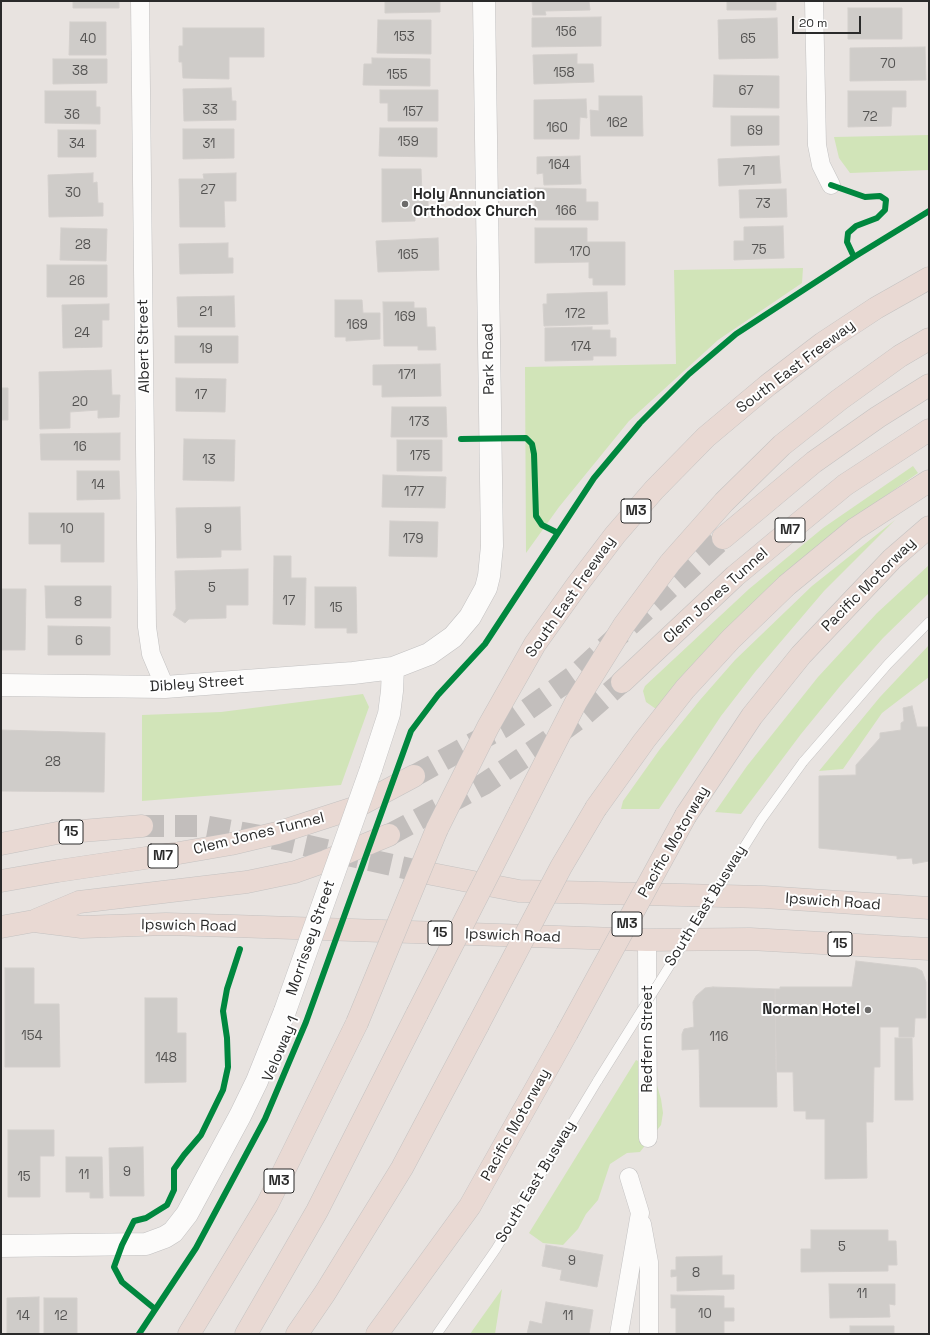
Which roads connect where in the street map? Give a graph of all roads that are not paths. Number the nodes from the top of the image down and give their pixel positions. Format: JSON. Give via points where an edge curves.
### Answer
{"nodes":[{"id":1,"x":140,"y":1,"type":"edge"},
{"id":2,"x":484,"y":1,"type":"edge"},
{"id":3,"x":814,"y":1,"type":"edge"},
{"id":4,"x":831,"y":185,"type":"dead end"},
{"id":5,"x":929,"y":278,"type":"edge"},
{"id":6,"x":929,"y":339,"type":"edge"},
{"id":7,"x":929,"y":385,"type":"edge"},
{"id":8,"x":929,"y":430,"type":"edge"},
{"id":9,"x":929,"y":481,"type":"edge"},
{"id":10,"x":929,"y":527,"type":"edge"},
{"id":11,"x":723,"y":538,"type":"tunnel mouth"},
{"id":12,"x":929,"y":622,"type":"edge"},
{"id":13,"x":393,"y":668,"type":"junction"},
{"id":14,"x":622,"y":682,"type":"tunnel mouth"},
{"id":15,"x":1,"y":685,"type":"edge"},
{"id":16,"x":165,"y":687,"type":"junction"},
{"id":17,"x":414,"y":776,"type":"tunnel mouth"},
{"id":18,"x":142,"y":826,"type":"tunnel mouth"},
{"id":19,"x":389,"y":834,"type":"tunnel mouth"},
{"id":20,"x":1,"y":844,"type":"edge"},
{"id":21,"x":427,"y":873,"type":"tunnel mouth"},
{"id":22,"x":1,"y":882,"type":"edge"},
{"id":23,"x":929,"y":908,"type":"edge"},
{"id":24,"x":34,"y":921,"type":"junction"},
{"id":25,"x":1,"y":927,"type":"edge"},
{"id":26,"x":647,"y":940,"type":"junction"},
{"id":27,"x":929,"y":949,"type":"edge"},
{"id":28,"x":648,"y":1138,"type":"dead end"},
{"id":29,"x":629,"y":1177,"type":"dead end"},
{"id":30,"x":640,"y":1213,"type":"junction"},
{"id":31,"x":1,"y":1246,"type":"edge"},
{"id":32,"x":189,"y":1334,"type":"edge"},
{"id":33,"x":246,"y":1334,"type":"edge"},
{"id":34,"x":297,"y":1334,"type":"edge"},
{"id":35,"x":377,"y":1334,"type":"edge"},
{"id":36,"x":437,"y":1334,"type":"edge"},
{"id":37,"x":619,"y":1334,"type":"edge"},
{"id":38,"x":649,"y":1334,"type":"edge"}],
"edges":[{"from":1,"to":16,"type":"street","name":"Albert Street","via":[[147,632],[151,654]]},
{"from":2,"to":13,"type":"street","name":"Park Road","via":[[492,546],[490,576],[470,617],[453,636],[429,654]]},
{"from":3,"to":4,"type":"street","via":[[817,145],[821,165]]},
{"from":5,"to":32,"type":"highway","name":"South East Freeway","number":"M3","bridge":true,"via":[[876,308],[823,343],[706,437],[654,490],[615,535],[535,644],[488,727],[437,829],[357,1023],[267,1205]]},
{"from":6,"to":33,"type":"highway","bridge":true,"via":[[900,356],[782,445],[724,502],[670,563],[624,625],[576,702],[317,1211]]},
{"from":7,"to":11,"type":"highway","number":"M7","via":[[814,462]]},
{"from":8,"to":14,"type":"highway","name":"Clem Jones Tunnel","number":"M7","via":[[845,485],[793,527],[735,576]]},
{"from":9,"to":34,"type":"highway","bridge":true,"via":[[855,529],[787,585],[731,639],[685,689],[644,741],[596,808],[561,867],[402,1168]]},
{"from":10,"to":35,"type":"highway","name":"Pacific Motorway","number":"M3","bridge":true,"via":[[892,559],[801,655],[752,716],[686,815],[470,1206]]},
{"from":12,"to":36,"type":"lane","name":"South East Busway","bridge":true,"via":[[888,664],[803,762],[761,820],[598,1080],[496,1249]]},
{"from":13,"to":16,"type":"street","name":"Dibley Street"},
{"from":13,"to":31,"type":"street","name":"Morrissey Street","bridge":true,"via":[[389,714],[285,1011],[240,1116],[187,1214],[173,1232],[146,1244]]},
{"from":15,"to":16,"type":"street","name":"Dibley Street"},
{"from":17,"to":22,"type":"highway","name":"Clem Jones Tunnel","number":"M7","via":[[354,808],[231,844]]},
{"from":18,"to":20,"type":"highway","number":"15","via":[[57,833]]},
{"from":19,"to":24,"type":"highway","via":[[295,872],[240,883],[79,902]]},
{"from":21,"to":23,"type":"highway","name":"Ipswich Road","via":[[519,891],[764,897]]},
{"from":24,"to":25,"type":"highway","name":"Ipswich Road"},
{"from":24,"to":26,"type":"highway","name":"Ipswich Road","number":"15","via":[[82,927],[181,925]]},
{"from":26,"to":27,"type":"highway","name":"Ipswich Road","number":"15","via":[[750,939]]},
{"from":26,"to":28,"type":"street","name":"Redfern Street"},
{"from":29,"to":30,"type":"street"},
{"from":30,"to":37,"type":"street"},
{"from":30,"to":38,"type":"street","via":[[649,1262]]}]}
